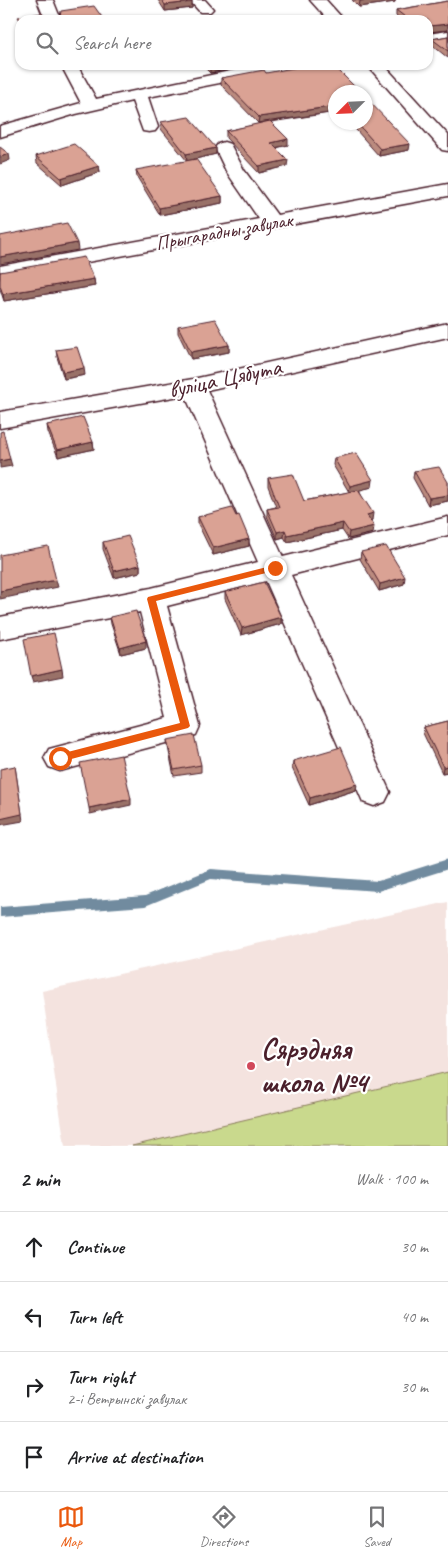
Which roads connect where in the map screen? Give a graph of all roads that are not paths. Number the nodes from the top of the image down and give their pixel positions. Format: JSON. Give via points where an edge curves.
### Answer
{"nodes":[{"id":1,"x":45,"y":0,"type":"edge"},
{"id":2,"x":318,"y":0,"type":"edge"},
{"id":3,"x":50,"y":15,"type":"edge"},
{"id":4,"x":332,"y":15,"type":"edge"},
{"id":5,"x":448,"y":36,"type":"edge"},
{"id":6,"x":433,"y":38,"type":"edge"},
{"id":7,"x":72,"y":70,"type":"edge"},
{"id":8,"x":261,"y":70,"type":"edge"},
{"id":9,"x":380,"y":70,"type":"edge"},
{"id":10,"x":138,"y":95,"type":"junction"},
{"id":11,"x":90,"y":104,"type":"junction"},
{"id":12,"x":149,"y":126,"type":"dead end"},
{"id":13,"x":0,"y":132,"type":"edge"},
{"id":14,"x":448,"y":146,"type":"edge"},
{"id":15,"x":224,"y":148,"type":"dead end"},
{"id":16,"x":448,"y":190,"type":"edge"},
{"id":17,"x":272,"y":222,"type":"junction"},
{"id":18,"x":0,"y":272,"type":"edge"},
{"id":19,"x":448,"y":330,"type":"edge"},
{"id":20,"x":193,"y":386,"type":"junction"},
{"id":21,"x":0,"y":420,"type":"edge"},
{"id":22,"x":448,"y":526,"type":"edge"},
{"id":23,"x":275,"y":568,"type":"junction"},
{"id":24,"x":151,"y":599,"type":"junction"},
{"id":25,"x":0,"y":628,"type":"edge"},
{"id":26,"x":60,"y":758,"type":"dead end"},
{"id":27,"x":374,"y":792,"type":"dead end"}],
"edges":[{"from":1,"to":3,"type":"street"},
{"from":2,"to":4,"type":"street"},
{"from":5,"to":6,"type":"street"},
{"from":7,"to":11,"type":"street"},
{"from":8,"to":10,"type":"street"},
{"from":9,"to":14,"type":"street"},
{"from":10,"to":11,"type":"street"},
{"from":10,"to":12,"type":"street"},
{"from":11,"to":13,"type":"street"},
{"from":15,"to":17,"type":"street","via":[[235,171]]},
{"from":16,"to":17,"type":"street","name":"Прыгарадны завулак"},
{"from":17,"to":18,"type":"street","name":"Прыгарадны завулак"},
{"from":19,"to":20,"type":"street","name":"вуліца Цябута"},
{"from":20,"to":21,"type":"street","name":"вуліца Цябута"},
{"from":20,"to":23,"type":"street"},
{"from":22,"to":23,"type":"street"},
{"from":23,"to":24,"type":"street"},
{"from":23,"to":27,"type":"street"},
{"from":24,"to":25,"type":"street"},
{"from":24,"to":26,"type":"street","via":[[185,726]]}]}
